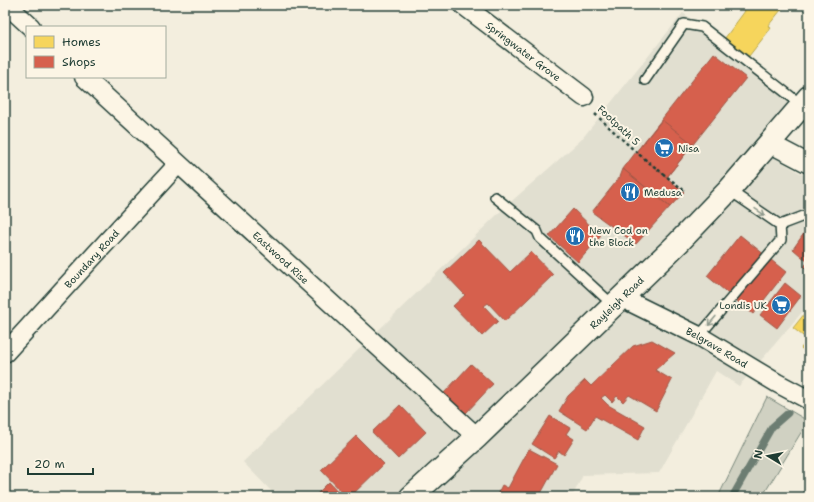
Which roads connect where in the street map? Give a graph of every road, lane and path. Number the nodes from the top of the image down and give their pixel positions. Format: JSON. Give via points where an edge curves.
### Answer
{"nodes":[{"id":1,"x":7,"y":5,"type":"edge"},
{"id":2,"x":462,"y":5,"type":"edge"},
{"id":3,"x":30,"y":26,"type":"edge"},
{"id":4,"x":85,"y":78,"type":"edge"},
{"id":5,"x":645,"y":80,"type":"dead end"},
{"id":6,"x":584,"y":97,"type":"joint"},
{"id":7,"x":806,"y":101,"type":"edge"},
{"id":8,"x":769,"y":143,"type":"junction"},
{"id":9,"x":178,"y":164,"type":"junction"},
{"id":10,"x":809,"y":164,"type":"edge"},
{"id":11,"x":728,"y":190,"type":"junction"},
{"id":12,"x":686,"y":192,"type":"dead end"},
{"id":13,"x":495,"y":197,"type":"dead end"},
{"id":14,"x":809,"y":214,"type":"edge"},
{"id":15,"x":780,"y":225,"type":"junction"},
{"id":16,"x":618,"y":301,"type":"junction"},
{"id":17,"x":699,"y":336,"type":"junction"},
{"id":18,"x":5,"y":353,"type":"edge"},
{"id":19,"x":809,"y":400,"type":"edge"},
{"id":20,"x":477,"y":437,"type":"junction"},
{"id":21,"x":411,"y":497,"type":"edge"}],
"edges":[{"from":1,"to":3,"type":"street"},
{"from":2,"to":6,"type":"street","name":"Springwater Grove"},
{"from":4,"to":9,"type":"street","name":"Eastwood Rise"},
{"from":5,"to":7,"type":"lane","via":[[684,24],[702,27]]},
{"from":6,"to":12,"type":"path","name":"Footpath 5","via":[[590,109],[636,152]]},
{"from":7,"to":8,"type":"main road","name":"Rayleigh Road"},
{"from":8,"to":10,"type":"street"},
{"from":8,"to":11,"type":"main road","name":"Rayleigh Road"},
{"from":9,"to":18,"type":"street","name":"Boundary Road"},
{"from":9,"to":20,"type":"street","name":"Eastwood Rise"},
{"from":11,"to":15,"type":"lane","one_way":true},
{"from":11,"to":16,"type":"main road","name":"Rayleigh Road"},
{"from":13,"to":16,"type":"lane","via":[[537,231],[540,238]]},
{"from":14,"to":15,"type":"lane"},
{"from":15,"to":17,"type":"lane","one_way":true,"via":[[781,240]]},
{"from":16,"to":17,"type":"street","name":"Belgrave Road"},
{"from":16,"to":20,"type":"main road","name":"Rayleigh Road"},
{"from":17,"to":19,"type":"street","name":"Belgrave Road","via":[[777,384]]},
{"from":20,"to":21,"type":"main road","name":"Rayleigh Road"}]}
